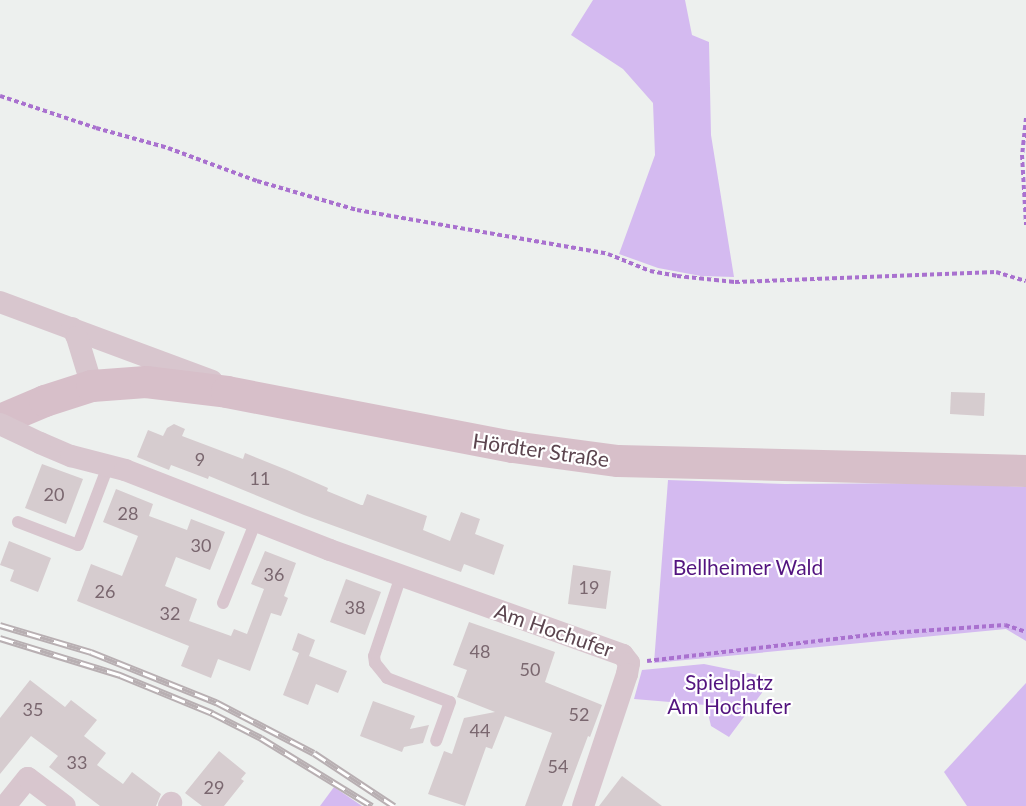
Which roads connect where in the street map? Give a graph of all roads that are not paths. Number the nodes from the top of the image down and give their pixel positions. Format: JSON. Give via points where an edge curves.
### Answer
{"nodes":[{"id":1,"x":0,"y":302,"type":"edge"},
{"id":2,"x":72,"y":328,"type":"junction"},
{"id":3,"x":92,"y":386,"type":"junction"},
{"id":4,"x":250,"y":396,"type":"junction"},
{"id":5,"x":0,"y":422,"type":"edge"},
{"id":6,"x":108,"y":465,"type":"junction"},
{"id":7,"x":1026,"y":471,"type":"edge"},
{"id":8,"x":256,"y":521,"type":"junction"},
{"id":9,"x":18,"y":522,"type":"dead end"},
{"id":10,"x":401,"y":576,"type":"junction"},
{"id":11,"x":223,"y":603,"type":"dead end"},
{"id":12,"x":436,"y":741,"type":"dead end"},
{"id":13,"x":12,"y":804,"type":"edge"},
{"id":14,"x":65,"y":806,"type":"edge"},
{"id":15,"x":583,"y":806,"type":"edge"}],
"edges":[{"from":1,"to":2,"type":"street","name":"Hördter Straße"},
{"from":2,"to":3,"type":"street"},
{"from":2,"to":4,"type":"street","name":"Hördter Straße"},
{"from":3,"to":4,"type":"main road","via":[[146,382]]},
{"from":3,"to":5,"type":"main road","via":[[45,401]]},
{"from":4,"to":7,"type":"main road","name":"Hördter Straße","via":[[513,447],[618,461]]},
{"from":5,"to":6,"type":"street","name":"Am Hochufer","bridge":true,"via":[[71,456]]},
{"from":6,"to":8,"type":"street","name":"Am Hochufer"},
{"from":6,"to":9,"type":"lane","via":[[78,545]]},
{"from":8,"to":10,"type":"street","name":"Am Hochufer"},
{"from":8,"to":11,"type":"lane"},
{"from":10,"to":12,"type":"lane","via":[[375,663],[387,678],[450,702]]},
{"from":10,"to":15,"type":"street","name":"Am Hochufer","via":[[610,649],[629,663]]},
{"from":13,"to":14,"type":"street","via":[[28,778]]}]}
